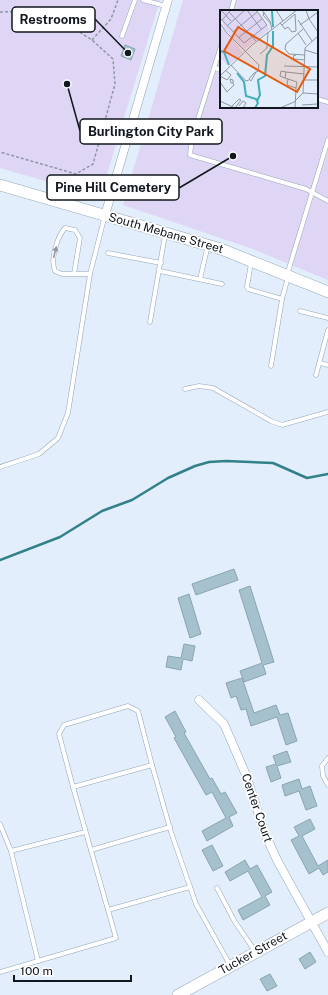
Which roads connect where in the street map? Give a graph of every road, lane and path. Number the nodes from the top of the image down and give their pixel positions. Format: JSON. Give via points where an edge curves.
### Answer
{"nodes":[{"id":1,"x":118,"y":0,"type":"edge"},
{"id":2,"x":135,"y":0,"type":"edge"},
{"id":3,"x":143,"y":0,"type":"edge"},
{"id":4,"x":234,"y":0,"type":"edge"},
{"id":5,"x":167,"y":3,"type":"edge"},
{"id":6,"x":231,"y":10,"type":"edge"},
{"id":7,"x":0,"y":12,"type":"edge"},
{"id":8,"x":122,"y":36,"type":"dead end"},
{"id":9,"x":92,"y":40,"type":"junction"},
{"id":10,"x":220,"y":49,"type":"edge"},
{"id":11,"x":214,"y":68,"type":"junction"},
{"id":12,"x":220,"y":70,"type":"edge"},
{"id":13,"x":318,"y":98,"type":"edge"},
{"id":14,"x":328,"y":102,"type":"edge"},
{"id":15,"x":328,"y":140,"type":"edge"},
{"id":16,"x":0,"y":152,"type":"edge"},
{"id":17,"x":0,"y":185,"type":"edge"},
{"id":18,"x":312,"y":192,"type":"junction"},
{"id":19,"x":328,"y":201,"type":"edge"},
{"id":20,"x":105,"y":215,"type":"junction"},
{"id":21,"x":166,"y":232,"type":"junction"},
{"id":22,"x":208,"y":245,"type":"junction"},
{"id":23,"x":108,"y":253,"type":"dead end"},
{"id":24,"x":252,"y":261,"type":"junction"},
{"id":25,"x":162,"y":263,"type":"junction"},
{"id":26,"x":160,"y":271,"type":"junction"},
{"id":27,"x":74,"y":274,"type":"junction"},
{"id":28,"x":90,"y":274,"type":"junction"},
{"id":29,"x":288,"y":275,"type":"junction"},
{"id":30,"x":200,"y":279,"type":"junction"},
{"id":31,"x":222,"y":284,"type":"dead end"},
{"id":32,"x":328,"y":292,"type":"edge"},
{"id":33,"x":282,"y":299,"type":"junction"},
{"id":34,"x":300,"y":310,"type":"dead end"},
{"id":35,"x":328,"y":318,"type":"edge"},
{"id":36,"x":150,"y":322,"type":"dead end"},
{"id":37,"x":328,"y":330,"type":"edge"},
{"id":38,"x":320,"y":363,"type":"junction"},
{"id":39,"x":328,"y":365,"type":"edge"},
{"id":40,"x":271,"y":366,"type":"dead end"},
{"id":41,"x":316,"y":375,"type":"dead end"},
{"id":42,"x":185,"y":389,"type":"dead end"},
{"id":43,"x":328,"y":412,"type":"edge"},
{"id":44,"x":0,"y":467,"type":"edge"},
{"id":45,"x":199,"y":700,"type":"dead end"},
{"id":46,"x":328,"y":758,"type":"edge"},
{"id":47,"x":152,"y":765,"type":"junction"},
{"id":48,"x":328,"y":785,"type":"edge"},
{"id":49,"x":73,"y":787,"type":"junction"},
{"id":50,"x":0,"y":824,"type":"edge"},
{"id":51,"x":170,"y":827,"type":"junction"},
{"id":52,"x":85,"y":832,"type":"junction"},
{"id":53,"x":11,"y":850,"type":"junction"},
{"id":54,"x":91,"y":850,"type":"junction"},
{"id":55,"x":190,"y":887,"type":"junction"},
{"id":56,"x":217,"y":888,"type":"dead end"},
{"id":57,"x":108,"y":910,"type":"junction"},
{"id":58,"x":328,"y":912,"type":"edge"},
{"id":59,"x":311,"y":921,"type":"junction"},
{"id":60,"x":255,"y":952,"type":"junction"},
{"id":61,"x":328,"y":952,"type":"edge"},
{"id":62,"x":38,"y":961,"type":"junction"},
{"id":63,"x":230,"y":966,"type":"junction"},
{"id":64,"x":0,"y":972,"type":"edge"},
{"id":65,"x":178,"y":995,"type":"edge"}],
"edges":[{"from":1,"to":9,"type":"path","via":[[111,19]]},
{"from":2,"to":8,"type":"lane"},
{"from":3,"to":5,"type":"lane"},
{"from":4,"to":6,"type":"lane"},
{"from":5,"to":20,"type":"street"},
{"from":7,"to":9,"type":"path","via":[[37,11],[64,22]]},
{"from":9,"to":16,"type":"path","via":[[113,59],[115,84],[93,164],[76,174]]},
{"from":10,"to":11,"type":"lane"},
{"from":11,"to":12,"type":"lane"},
{"from":11,"to":18,"type":"lane","via":[[192,138],[190,155]]},
{"from":13,"to":14,"type":"lane"},
{"from":15,"to":18,"type":"lane"},
{"from":17,"to":20,"type":"street","name":"South Mebane Street"},
{"from":18,"to":19,"type":"lane"},
{"from":18,"to":29,"type":"lane"},
{"from":20,"to":21,"type":"street","name":"South Mebane Street"},
{"from":20,"to":28,"type":"lane"},
{"from":21,"to":22,"type":"street","name":"South Mebane Street"},
{"from":21,"to":25,"type":"lane"},
{"from":22,"to":24,"type":"street","name":"South Mebane Street"},
{"from":22,"to":30,"type":"lane"},
{"from":23,"to":25,"type":"lane"},
{"from":24,"to":29,"type":"street","name":"South Mebane Street"},
{"from":24,"to":33,"type":"lane","via":[[248,290]]},
{"from":25,"to":26,"type":"lane"},
{"from":26,"to":30,"type":"lane"},
{"from":26,"to":36,"type":"lane"},
{"from":27,"to":27,"type":"lane","one_way":true,"via":[[62,274],[55,271],[52,265],[60,234],[65,228],[75,230],[80,238]]},
{"from":27,"to":28,"type":"lane"},
{"from":28,"to":44,"type":"lane","via":[[68,413],[58,438],[39,454]]},
{"from":29,"to":32,"type":"street","name":"South Mebane Street"},
{"from":29,"to":33,"type":"lane"},
{"from":30,"to":31,"type":"lane"},
{"from":33,"to":40,"type":"lane"},
{"from":34,"to":35,"type":"lane"},
{"from":37,"to":38,"type":"lane"},
{"from":38,"to":39,"type":"lane"},
{"from":38,"to":41,"type":"lane"},
{"from":42,"to":43,"type":"lane","via":[[199,386],[213,388],[271,422],[282,425]]},
{"from":45,"to":59,"type":"street","name":"Center Court","via":[[224,724],[246,775],[265,834]]},
{"from":46,"to":48,"type":"lane","via":[[322,766],[323,776]]},
{"from":47,"to":49,"type":"lane"},
{"from":47,"to":49,"type":"lane","via":[[138,711],[128,706],[64,725],[59,734]]},
{"from":47,"to":51,"type":"lane"},
{"from":49,"to":52,"type":"lane"},
{"from":50,"to":53,"type":"lane"},
{"from":51,"to":54,"type":"lane"},
{"from":51,"to":55,"type":"lane"},
{"from":52,"to":53,"type":"lane"},
{"from":52,"to":54,"type":"lane"},
{"from":53,"to":62,"type":"lane"},
{"from":54,"to":57,"type":"lane"},
{"from":55,"to":57,"type":"lane"},
{"from":55,"to":63,"type":"lane","via":[[196,904]]},
{"from":56,"to":60,"type":"lane"},
{"from":57,"to":62,"type":"lane","via":[[116,938]]},
{"from":58,"to":59,"type":"street","name":"Tucker Street"},
{"from":59,"to":60,"type":"street","name":"Tucker Street"},
{"from":59,"to":61,"type":"street","name":"Center Court"},
{"from":60,"to":63,"type":"street","name":"Tucker Street"},
{"from":62,"to":64,"type":"lane"},
{"from":63,"to":65,"type":"street","name":"Tucker Street"}]}
